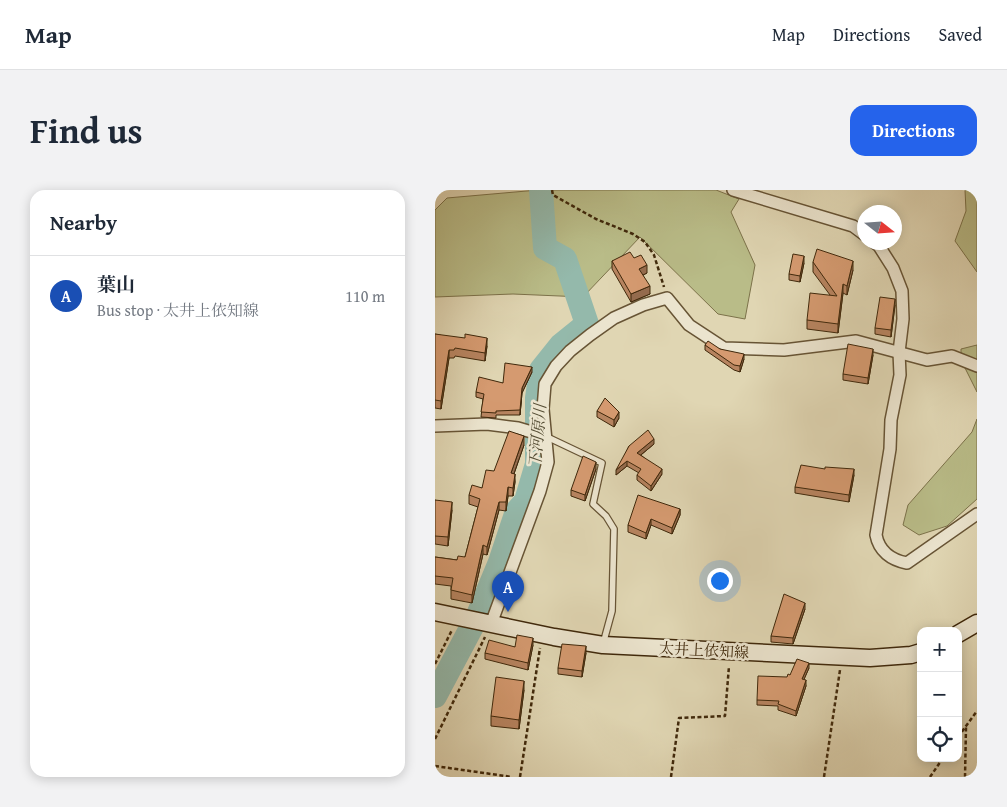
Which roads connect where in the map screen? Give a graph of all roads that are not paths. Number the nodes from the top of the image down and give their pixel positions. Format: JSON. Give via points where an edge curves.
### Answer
{"nodes":[{"id":1,"x":733,"y":190,"type":"edge"},
{"id":2,"x":857,"y":229,"type":"edge"},
{"id":3,"x":882,"y":250,"type":"edge"},
{"id":4,"x":899,"y":352,"type":"junction"},
{"id":5,"x":977,"y":366,"type":"edge"},
{"id":6,"x":435,"y":426,"type":"edge"},
{"id":7,"x":544,"y":436,"type":"junction"},
{"id":8,"x":977,"y":514,"type":"edge"},
{"id":9,"x":435,"y":612,"type":"edge"},
{"id":10,"x":977,"y":623,"type":"edge"},
{"id":11,"x":490,"y":624,"type":"junction"},
{"id":12,"x":962,"y":632,"type":"edge"},
{"id":13,"x":603,"y":645,"type":"junction"},
{"id":14,"x":917,"y":653,"type":"edge"}],
"edges":[{"from":1,"to":2,"type":"street"},
{"from":3,"to":4,"type":"street","via":[[902,291]]},
{"from":4,"to":5,"type":"street","via":[[927,360],[952,356]]},
{"from":4,"to":7,"type":"street","via":[[856,341],[784,350],[724,348],[689,325],[667,298],[614,318],[589,335],[556,366],[545,384]]},
{"from":4,"to":8,"type":"street","via":[[900,375],[876,535],[878,546],[895,561],[907,563]]},
{"from":6,"to":7,"type":"street","via":[[487,424]]},
{"from":7,"to":11,"type":"street","via":[[548,462],[540,491]]},
{"from":7,"to":13,"type":"lane","via":[[603,463],[593,504],[607,516],[614,529],[612,611]]},
{"from":9,"to":11,"type":"main road","name":"太井上依知線"},
{"from":10,"to":12,"type":"main road"},
{"from":11,"to":13,"type":"main road","name":"太井上依知線"},
{"from":13,"to":14,"type":"main road","name":"太井上依知線","via":[[888,658]]}]}
